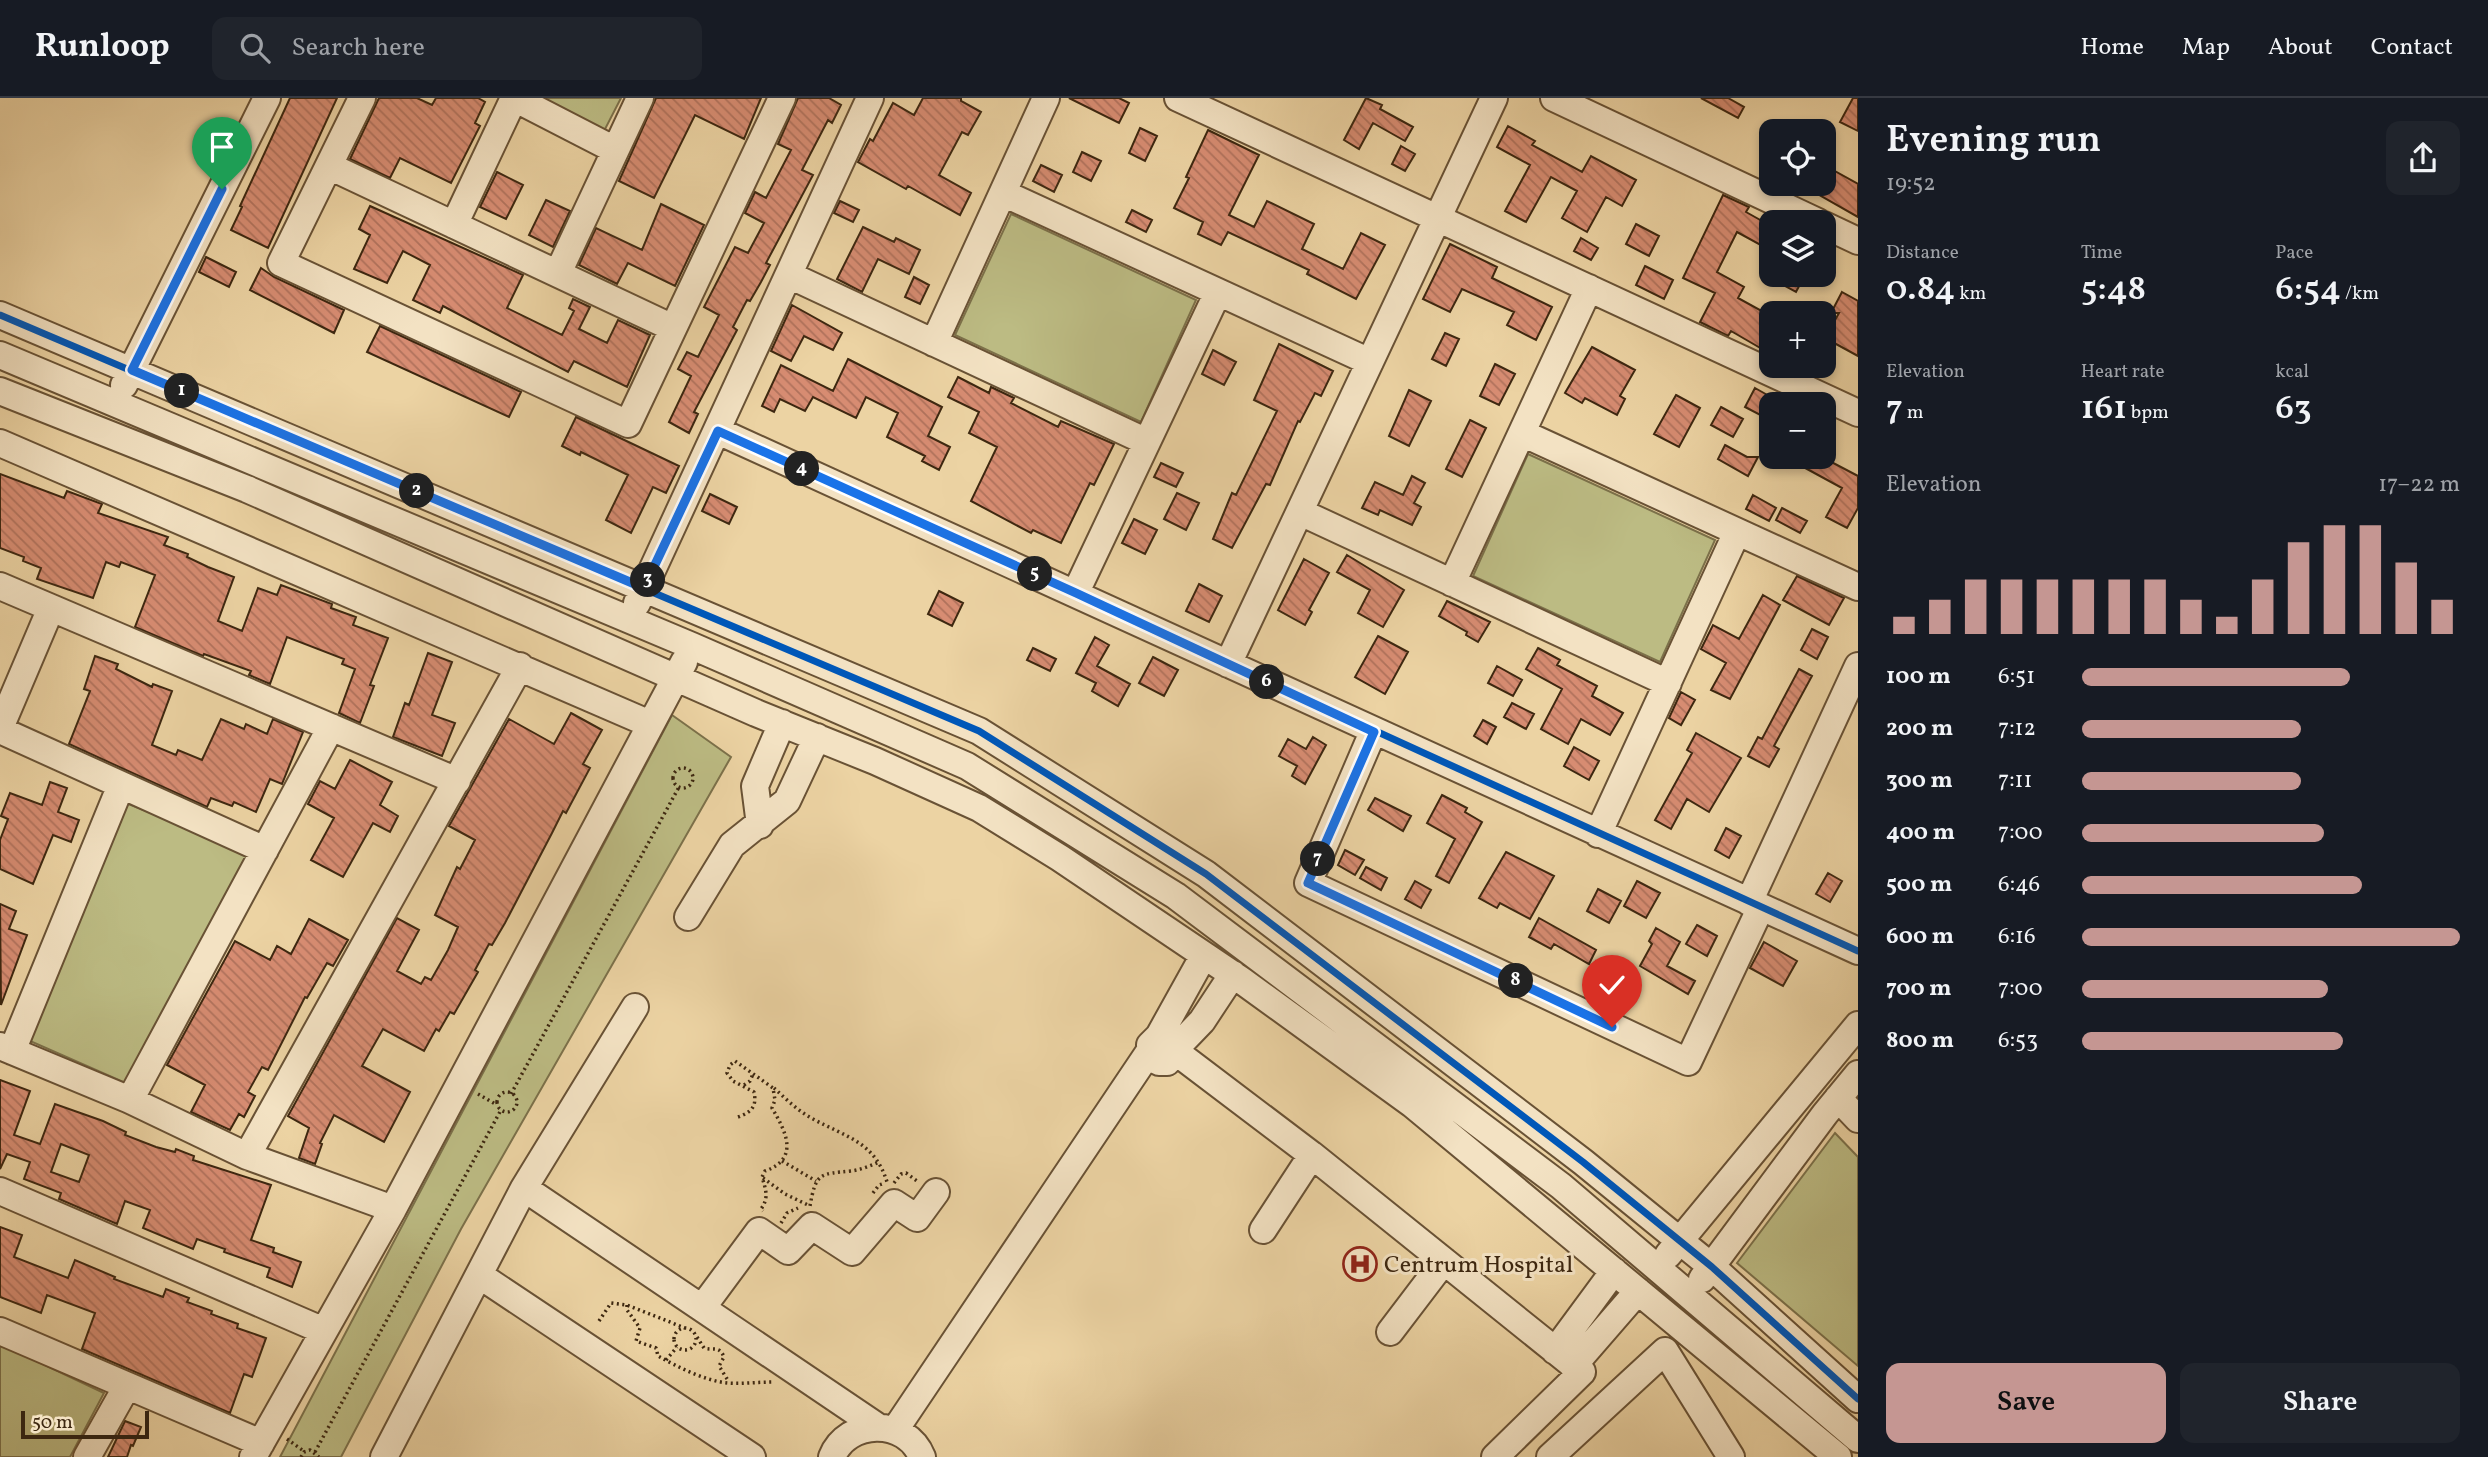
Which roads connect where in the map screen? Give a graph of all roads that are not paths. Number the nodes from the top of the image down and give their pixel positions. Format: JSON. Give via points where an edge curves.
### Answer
{"nodes":[{"id":1,"x":267,"y":98,"type":"edge"},
{"id":2,"x":362,"y":98,"type":"edge"},
{"id":3,"x":514,"y":98,"type":"edge"},
{"id":4,"x":640,"y":98,"type":"edge"},
{"id":5,"x":782,"y":98,"type":"edge"},
{"id":6,"x":870,"y":98,"type":"edge"},
{"id":7,"x":1046,"y":98,"type":"edge"},
{"id":8,"x":1178,"y":98,"type":"edge"},
{"id":9,"x":1494,"y":98,"type":"edge"},
{"id":10,"x":1554,"y":98,"type":"edge"},
{"id":11,"x":615,"y":150,"type":"junction"},
{"id":12,"x":329,"y":166,"type":"junction"},
{"id":13,"x":1003,"y":193,"type":"junction"},
{"id":14,"x":1792,"y":210,"type":"edge"},
{"id":15,"x":1437,"y":218,"type":"junction"},
{"id":16,"x":454,"y":225,"type":"junction"},
{"id":17,"x":1836,"y":231,"type":"edge"},
{"id":18,"x":1858,"y":241,"type":"edge"},
{"id":19,"x":558,"y":273,"type":"junction"},
{"id":20,"x":789,"y":275,"type":"junction"},
{"id":21,"x":1589,"y":288,"type":"junction"},
{"id":22,"x":1219,"y":292,"type":"junction"},
{"id":23,"x":0,"y":315,"type":"edge"},
{"id":24,"x":673,"y":328,"type":"junction"},
{"id":25,"x":934,"y":342,"type":"junction"},
{"id":26,"x":0,"y":355,"type":"edge"},
{"id":27,"x":1370,"y":362,"type":"junction"},
{"id":28,"x":132,"y":370,"type":"junction"},
{"id":29,"x":1,"y":394,"type":"edge"},
{"id":30,"x":116,"y":403,"type":"junction"},
{"id":31,"x":1858,"y":413,"type":"edge"},
{"id":32,"x":718,"y":431,"type":"junction"},
{"id":33,"x":1522,"y":432,"type":"junction"},
{"id":34,"x":0,"y":443,"type":"edge"},
{"id":35,"x":1147,"y":443,"type":"junction"},
{"id":36,"x":1300,"y":512,"type":"junction"},
{"id":37,"x":1737,"y":532,"type":"junction"},
{"id":38,"x":1452,"y":583,"type":"junction"},
{"id":39,"x":0,"y":586,"type":"edge"},
{"id":40,"x":1858,"y":587,"type":"edge"},
{"id":41,"x":644,"y":588,"type":"junction"},
{"id":42,"x":1076,"y":593,"type":"junction"},
{"id":43,"x":51,"y":608,"type":"junction"},
{"id":44,"x":629,"y":620,"type":"junction"},
{"id":45,"x":692,"y":646,"type":"junction"},
{"id":46,"x":1228,"y":664,"type":"junction"},
{"id":47,"x":520,"y":666,"type":"junction"},
{"id":48,"x":1858,"y":666,"type":"edge"},
{"id":49,"x":676,"y":677,"type":"junction"},
{"id":50,"x":1668,"y":683,"type":"junction"},
{"id":51,"x":1850,"y":706,"type":"edge"},
{"id":52,"x":782,"y":723,"type":"junction"},
{"id":53,"x":650,"y":724,"type":"junction"},
{"id":54,"x":331,"y":727,"type":"junction"},
{"id":55,"x":0,"y":729,"type":"edge"},
{"id":56,"x":1374,"y":732,"type":"junction"},
{"id":57,"x":817,"y":737,"type":"junction"},
{"id":58,"x":457,"y":781,"type":"junction"},
{"id":59,"x":121,"y":785,"type":"junction"},
{"id":60,"x":760,"y":825,"type":"junction"},
{"id":61,"x":1598,"y":834,"type":"junction"},
{"id":62,"x":265,"y":850,"type":"junction"},
{"id":63,"x":1755,"y":905,"type":"junction"},
{"id":64,"x":688,"y":917,"type":"dead end"},
{"id":65,"x":1858,"y":951,"type":"edge"},
{"id":66,"x":1204,"y":955,"type":"junction"},
{"id":67,"x":1233,"y":974,"type":"junction"},
{"id":68,"x":635,"y":1007,"type":"dead end"},
{"id":69,"x":1858,"y":1025,"type":"edge"},
{"id":70,"x":6,"y":1048,"type":"edge"},
{"id":71,"x":1164,"y":1050,"type":"junction"},
{"id":72,"x":1858,"y":1074,"type":"edge"},
{"id":73,"x":1838,"y":1098,"type":"junction"},
{"id":74,"x":130,"y":1100,"type":"junction"},
{"id":75,"x":1858,"y":1119,"type":"edge"},
{"id":76,"x":1312,"y":1155,"type":"junction"},
{"id":77,"x":247,"y":1156,"type":"junction"},
{"id":78,"x":524,"y":1188,"type":"junction"},
{"id":79,"x":0,"y":1191,"type":"edge"},
{"id":80,"x":936,"y":1192,"type":"dead end"},
{"id":81,"x":393,"y":1209,"type":"junction"},
{"id":82,"x":1263,"y":1230,"type":"dead end"},
{"id":83,"x":1679,"y":1241,"type":"junction"},
{"id":84,"x":1444,"y":1261,"type":"junction"},
{"id":85,"x":1712,"y":1266,"type":"junction"},
{"id":86,"x":1658,"y":1267,"type":"junction"},
{"id":87,"x":1614,"y":1271,"type":"junction"},
{"id":88,"x":479,"y":1275,"type":"junction"},
{"id":89,"x":1638,"y":1291,"type":"junction"},
{"id":90,"x":1689,"y":1297,"type":"junction"},
{"id":91,"x":694,"y":1318,"type":"junction"},
{"id":92,"x":0,"y":1331,"type":"edge"},
{"id":93,"x":324,"y":1331,"type":"junction"},
{"id":94,"x":1390,"y":1332,"type":"dead end"},
{"id":95,"x":1564,"y":1358,"type":"junction"},
{"id":96,"x":127,"y":1386,"type":"junction"},
{"id":97,"x":1858,"y":1399,"type":"edge"},
{"id":98,"x":901,"y":1438,"type":"edge"},
{"id":99,"x":1858,"y":1439,"type":"edge"},
{"id":100,"x":257,"y":1450,"type":"edge"},
{"id":101,"x":1565,"y":1452,"type":"edge"},
{"id":102,"x":87,"y":1457,"type":"edge"},
{"id":103,"x":383,"y":1457,"type":"edge"},
{"id":104,"x":752,"y":1457,"type":"edge"},
{"id":105,"x":832,"y":1457,"type":"edge"},
{"id":106,"x":1494,"y":1457,"type":"edge"},
{"id":107,"x":1731,"y":1457,"type":"edge"},
{"id":108,"x":1838,"y":1457,"type":"edge"}],
"edges":[{"from":1,"to":28,"type":"street"},
{"from":2,"to":12,"type":"street"},
{"from":3,"to":11,"type":"street"},
{"from":3,"to":16,"type":"street"},
{"from":4,"to":11,"type":"street"},
{"from":5,"to":24,"type":"street"},
{"from":6,"to":20,"type":"street"},
{"from":7,"to":13,"type":"street"},
{"from":8,"to":15,"type":"street"},
{"from":9,"to":15,"type":"street"},
{"from":10,"to":14,"type":"street"},
{"from":11,"to":19,"type":"street"},
{"from":12,"to":16,"type":"street"},
{"from":12,"to":24,"type":"street","via":[[281,263],[628,424]]},
{"from":13,"to":22,"type":"street"},
{"from":13,"to":25,"type":"street"},
{"from":15,"to":21,"type":"street"},
{"from":15,"to":27,"type":"street"},
{"from":16,"to":19,"type":"street"},
{"from":17,"to":18,"type":"street"},
{"from":19,"to":24,"type":"street"},
{"from":20,"to":25,"type":"street"},
{"from":20,"to":32,"type":"street"},
{"from":21,"to":31,"type":"street"},
{"from":21,"to":33,"type":"street"},
{"from":22,"to":27,"type":"street"},
{"from":22,"to":35,"type":"street"},
{"from":23,"to":28,"type":"street"},
{"from":25,"to":35,"type":"street"},
{"from":26,"to":30,"type":"street"},
{"from":27,"to":36,"type":"street"},
{"from":28,"to":30,"type":"street"},
{"from":28,"to":41,"type":"street"},
{"from":29,"to":49,"type":"street","via":[[247,489]]},
{"from":30,"to":44,"type":"street"},
{"from":32,"to":41,"type":"street"},
{"from":32,"to":42,"type":"street"},
{"from":33,"to":37,"type":"street"},
{"from":33,"to":38,"type":"street"},
{"from":34,"to":47,"type":"street"},
{"from":35,"to":42,"type":"street"},
{"from":36,"to":38,"type":"street"},
{"from":36,"to":46,"type":"street"},
{"from":37,"to":40,"type":"street"},
{"from":37,"to":50,"type":"street"},
{"from":38,"to":50,"type":"street"},
{"from":39,"to":43,"type":"street"},
{"from":41,"to":44,"type":"street"},
{"from":41,"to":83,"type":"street","via":[[979,731],[1206,874],[1572,1153]]},
{"from":42,"to":46,"type":"street"},
{"from":43,"to":54,"type":"street"},
{"from":43,"to":55,"type":"street"},
{"from":44,"to":45,"type":"street"},
{"from":45,"to":49,"type":"street"},
{"from":45,"to":86,"type":"street","via":[[967,765],[1176,895],[1561,1186]]},
{"from":46,"to":56,"type":"street"},
{"from":47,"to":53,"type":"street"},
{"from":47,"to":58,"type":"street"},
{"from":48,"to":51,"type":"street"},
{"from":49,"to":52,"type":"street"},
{"from":49,"to":53,"type":"street"},
{"from":50,"to":61,"type":"street"},
{"from":51,"to":63,"type":"street"},
{"from":52,"to":57,"type":"street"},
{"from":52,"to":60,"type":"street","via":[[755,786]]},
{"from":53,"to":81,"type":"street"},
{"from":54,"to":58,"type":"street"},
{"from":54,"to":62,"type":"street"},
{"from":55,"to":59,"type":"street"},
{"from":56,"to":61,"type":"street"},
{"from":56,"to":63,"type":"street","via":[[1308,883],[1688,1062]]},
{"from":57,"to":60,"type":"street","via":[[787,801]]},
{"from":57,"to":66,"type":"street","via":[[979,808]]},
{"from":58,"to":77,"type":"street"},
{"from":59,"to":62,"type":"street"},
{"from":59,"to":70,"type":"street"},
{"from":60,"to":64,"type":"street","via":[[732,845]]},
{"from":61,"to":63,"type":"street"},
{"from":62,"to":74,"type":"street"},
{"from":63,"to":65,"type":"street"},
{"from":66,"to":67,"type":"street"},
{"from":66,"to":71,"type":"street"},
{"from":67,"to":71,"type":"street","via":[[1202,1021]]},
{"from":67,"to":87,"type":"street","via":[[1412,1104]]},
{"from":68,"to":78,"type":"street"},
{"from":69,"to":83,"type":"street"},
{"from":70,"to":74,"type":"street"},
{"from":71,"to":76,"type":"street"},
{"from":71,"to":98,"type":"street"},
{"from":72,"to":73,"type":"street"},
{"from":73,"to":75,"type":"street"},
{"from":73,"to":85,"type":"street"},
{"from":74,"to":77,"type":"street"},
{"from":76,"to":82,"type":"street"},
{"from":76,"to":84,"type":"street"},
{"from":77,"to":81,"type":"street"},
{"from":78,"to":88,"type":"street"},
{"from":78,"to":91,"type":"street"},
{"from":79,"to":93,"type":"street"},
{"from":80,"to":91,"type":"street","via":[[917,1218],[894,1203],[852,1252],[812,1226],[788,1251],[759,1231]]},
{"from":81,"to":93,"type":"street"},
{"from":83,"to":85,"type":"street"},
{"from":83,"to":86,"type":"street"},
{"from":84,"to":94,"type":"street"},
{"from":84,"to":95,"type":"street"},
{"from":85,"to":90,"type":"street"},
{"from":85,"to":97,"type":"street"},
{"from":86,"to":90,"type":"street"},
{"from":87,"to":89,"type":"street"},
{"from":87,"to":95,"type":"street"},
{"from":88,"to":103,"type":"street"},
{"from":88,"to":104,"type":"street"},
{"from":89,"to":95,"type":"street"},
{"from":89,"to":108,"type":"street"},
{"from":90,"to":99,"type":"street"},
{"from":91,"to":98,"type":"street"},
{"from":92,"to":96,"type":"street"},
{"from":93,"to":100,"type":"street"},
{"from":95,"to":106,"type":"street","via":[[1582,1372]]},
{"from":96,"to":100,"type":"street"},
{"from":96,"to":102,"type":"street"},
{"from":98,"to":105,"type":"street","via":[[861,1429],[846,1437]]},
{"from":101,"to":107,"type":"street","via":[[1665,1351]]}]}
